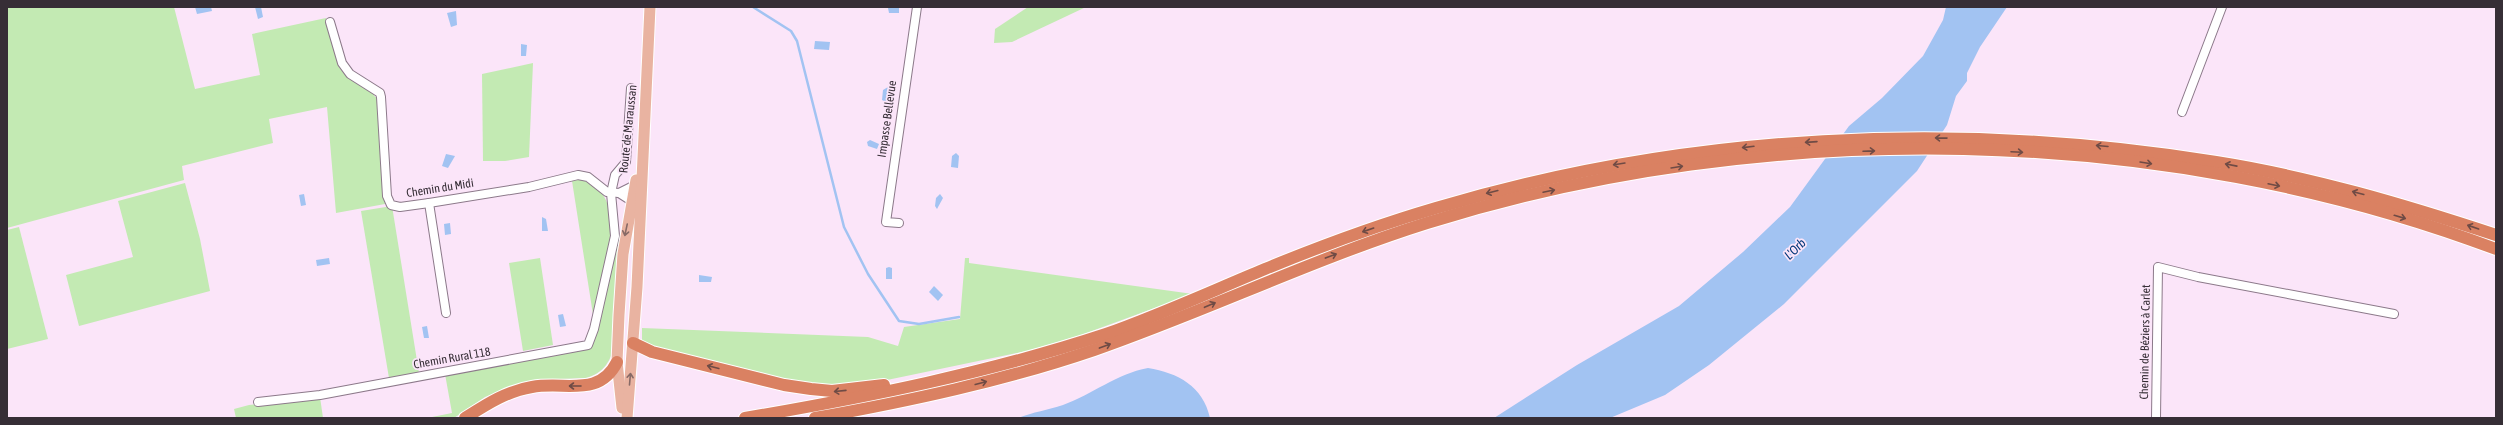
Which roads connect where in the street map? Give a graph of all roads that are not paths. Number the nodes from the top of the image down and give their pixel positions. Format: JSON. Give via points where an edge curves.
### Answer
{"nodes":[{"id":1,"x":650,"y":7,"type":"edge"},
{"id":2,"x":916,"y":7,"type":"edge"},
{"id":3,"x":2222,"y":7,"type":"edge"},
{"id":4,"x":330,"y":22,"type":"dead end"},
{"id":5,"x":646,"y":80,"type":"junction"},
{"id":6,"x":631,"y":88,"type":"dead end"},
{"id":7,"x":2182,"y":112,"type":"dead end"},
{"id":8,"x":1979,"y":145,"type":"junction"},
{"id":9,"x":1787,"y":150,"type":"junction"},
{"id":10,"x":635,"y":185,"type":"junction"},
{"id":11,"x":615,"y":193,"type":"junction"},
{"id":12,"x":633,"y":202,"type":"junction"},
{"id":13,"x":428,"y":203,"type":"junction"},
{"id":14,"x":900,"y":223,"type":"dead end"},
{"id":15,"x":2496,"y":235,"type":"edge"},
{"id":16,"x":2496,"y":249,"type":"edge"},
{"id":17,"x":446,"y":313,"type":"dead end"},
{"id":18,"x":2394,"y":314,"type":"dead end"},
{"id":19,"x":633,"y":343,"type":"junction"},
{"id":20,"x":617,"y":362,"type":"junction"},
{"id":21,"x":948,"y":379,"type":"junction"},
{"id":22,"x":943,"y":393,"type":"junction"},
{"id":23,"x":258,"y":402,"type":"dead end"},
{"id":24,"x":466,"y":418,"type":"edge"},
{"id":25,"x":621,"y":418,"type":"edge"},
{"id":26,"x":627,"y":418,"type":"edge"},
{"id":27,"x":744,"y":418,"type":"edge"},
{"id":28,"x":815,"y":418,"type":"edge"},
{"id":29,"x":862,"y":418,"type":"edge"},
{"id":30,"x":2156,"y":418,"type":"edge"}],
"edges":[{"from":1,"to":5,"type":"main road"},
{"from":2,"to":14,"type":"street","name":"Impasse Bellevue","via":[[886,222]]},
{"from":3,"to":7,"type":"street"},
{"from":4,"to":13,"type":"street","name":"Chemin du Midi","via":[[342,63],[350,74],[380,93],[388,196],[391,205],[400,207]]},
{"from":5,"to":10,"type":"main road","name":"Route de Maraussan"},
{"from":5,"to":19,"type":"main road","name":"Route de Maraussan"},
{"from":6,"to":11,"type":"street","via":[[626,162],[615,175]]},
{"from":8,"to":9,"type":"highway","via":[[1870,139]]},
{"from":15,"to":8,"type":"highway","one_way":true,"via":[[2350,191],[2218,162],[2110,147]]},
{"from":8,"to":16,"type":"highway","one_way":true,"via":[[2097,158],[2241,179],[2363,206]]},
{"from":9,"to":21,"type":"highway","one_way":true,"via":[[1612,166],[1457,202],[1309,251],[1109,333]]},
{"from":22,"to":9,"type":"highway","one_way":true,"via":[[1093,350],[1330,256],[1488,206],[1635,174]]},
{"from":10,"to":11,"type":"street"},
{"from":10,"to":12,"type":"main road","name":"Route de Maraussan"},
{"from":11,"to":12,"type":"street","name":"Chemin du Midi"},
{"from":11,"to":13,"type":"street","name":"Chemin du Midi","via":[[601,188],[588,177],[578,175],[529,187]]},
{"from":11,"to":23,"type":"street","name":"Chemin Rural 118","via":[[615,236],[588,345],[320,394]]},
{"from":12,"to":20,"type":"main road","name":"Route de Maraussan","one_way":true,"via":[[623,254]]},
{"from":13,"to":17,"type":"street"},
{"from":18,"to":30,"type":"street","name":"Chemin de Béziers à Carlet","via":[[2158,267]]},
{"from":21,"to":19,"type":"highway","one_way":true,"via":[[928,377],[853,389],[812,389],[784,385],[659,354]]},
{"from":26,"to":19,"type":"main road","name":"Route de Maraussan","one_way":true},
{"from":20,"to":24,"type":"highway","one_way":true,"via":[[613,371],[603,381],[590,386],[532,387],[505,394]]},
{"from":20,"to":25,"type":"main road","name":"Route de Maraussan"},
{"from":21,"to":27,"type":"highway","via":[[896,391]]},
{"from":22,"to":28,"type":"highway"},
{"from":22,"to":29,"type":"highway","via":[[927,404]]}]}
